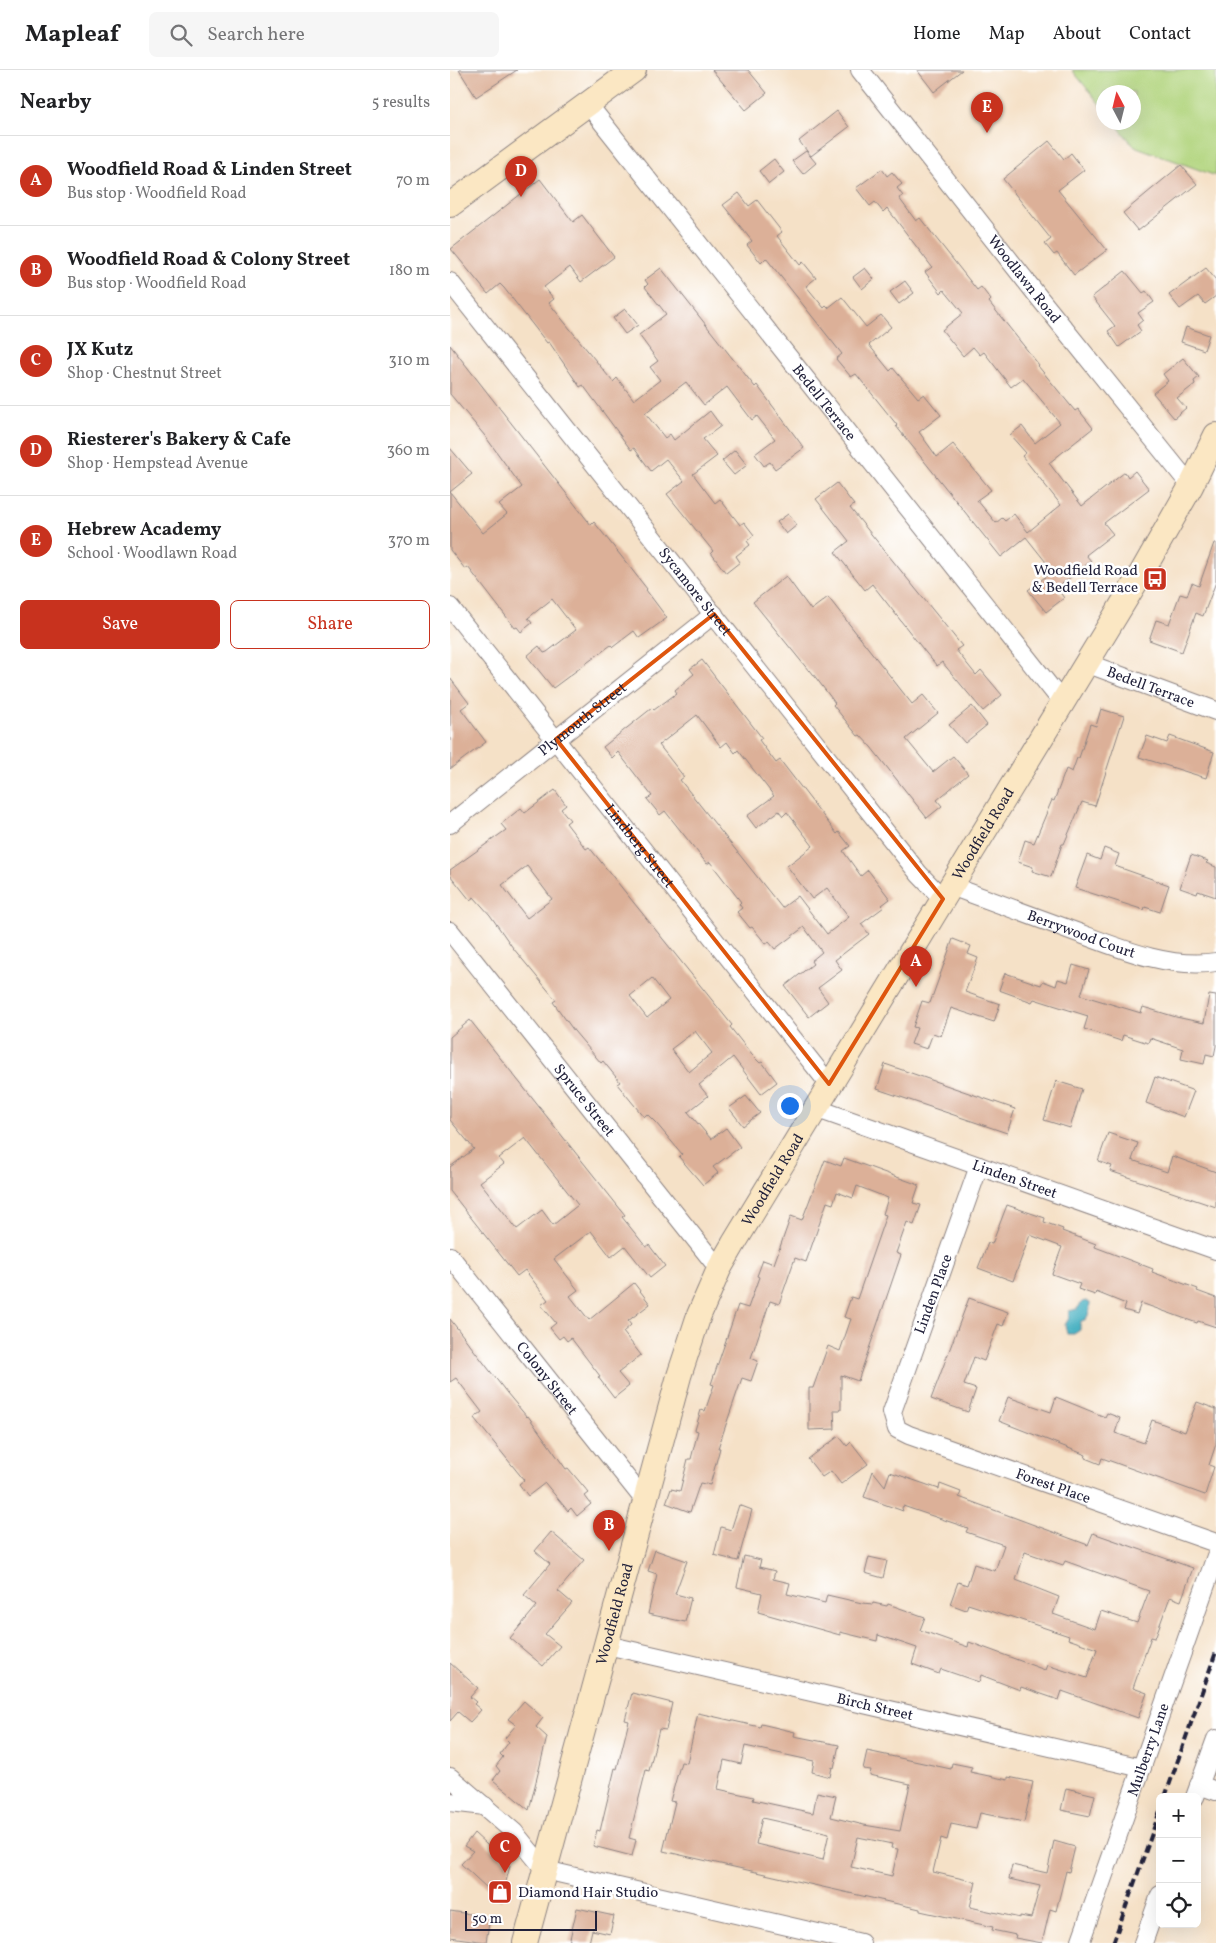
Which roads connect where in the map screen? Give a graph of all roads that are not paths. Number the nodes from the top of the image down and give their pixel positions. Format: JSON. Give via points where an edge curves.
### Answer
{"nodes":[{"id":1,"x":634,"y":70,"type":"edge"},
{"id":2,"x":860,"y":70,"type":"edge"},
{"id":3,"x":587,"y":103,"type":"junction"},
{"id":4,"x":450,"y":205,"type":"edge"},
{"id":5,"x":450,"y":282,"type":"edge"},
{"id":6,"x":1216,"y":436,"type":"edge"},
{"id":7,"x":1191,"y":486,"type":"junction"},
{"id":8,"x":450,"y":607,"type":"edge"},
{"id":9,"x":714,"y":614,"type":"junction"},
{"id":10,"x":1086,"y":663,"type":"junction"},
{"id":11,"x":1062,"y":702,"type":"junction"},
{"id":12,"x":1216,"y":711,"type":"edge"},
{"id":13,"x":556,"y":739,"type":"junction"},
{"id":14,"x":450,"y":824,"type":"edge"},
{"id":15,"x":947,"y":893,"type":"junction"},
{"id":16,"x":450,"y":931,"type":"edge"},
{"id":17,"x":1216,"y":962,"type":"edge"},
{"id":18,"x":829,"y":1084,"type":"junction"},
{"id":19,"x":815,"y":1108,"type":"junction"},
{"id":20,"x":979,"y":1166,"type":"junction"},
{"id":21,"x":1216,"y":1250,"type":"edge"},
{"id":22,"x":450,"y":1256,"type":"edge"},
{"id":23,"x":719,"y":1269,"type":"junction"},
{"id":24,"x":894,"y":1423,"type":"joint"},
{"id":25,"x":645,"y":1501,"type":"junction"},
{"id":26,"x":1216,"y":1543,"type":"edge"},
{"id":27,"x":1216,"y":1556,"type":"edge"},
{"id":28,"x":607,"y":1644,"type":"junction"},
{"id":29,"x":1216,"y":1739,"type":"edge"},
{"id":30,"x":1142,"y":1768,"type":"junction"},
{"id":31,"x":450,"y":1777,"type":"edge"},
{"id":32,"x":1197,"y":1791,"type":"edge"},
{"id":33,"x":1216,"y":1791,"type":"edge"},
{"id":34,"x":450,"y":1802,"type":"edge"},
{"id":35,"x":484,"y":1806,"type":"junction"},
{"id":36,"x":545,"y":1870,"type":"junction"},
{"id":37,"x":1156,"y":1906,"type":"edge"},
{"id":38,"x":526,"y":1943,"type":"edge"},
{"id":39,"x":861,"y":1943,"type":"edge"},
{"id":40,"x":1080,"y":1943,"type":"edge"},
{"id":41,"x":1143,"y":1943,"type":"edge"}],
"edges":[{"from":1,"to":3,"type":"main road"},
{"from":2,"to":7,"type":"street","name":"Woodlawn Road"},
{"from":3,"to":4,"type":"main road"},
{"from":3,"to":11,"type":"street","name":"Bedell Terrace"},
{"from":5,"to":9,"type":"street","name":"Sycamore Street"},
{"from":6,"to":7,"type":"main road","name":"Woodfield Road"},
{"from":7,"to":10,"type":"main road","name":"Woodfield Road"},
{"from":8,"to":13,"type":"street","name":"Lindberg Street"},
{"from":9,"to":13,"type":"street","name":"Plymouth Street"},
{"from":9,"to":15,"type":"street","name":"Sycamore Street","via":[[919,874]]},
{"from":10,"to":11,"type":"main road","name":"Woodfield Road"},
{"from":10,"to":12,"type":"street","name":"Bedell Terrace"},
{"from":11,"to":15,"type":"main road","name":"Woodfield Road"},
{"from":13,"to":14,"type":"street","name":"Plymouth Street"},
{"from":13,"to":18,"type":"street","name":"Lindberg Street"},
{"from":15,"to":17,"type":"street","name":"Berrywood Court","via":[[1141,955],[1181,962]]},
{"from":15,"to":18,"type":"main road","name":"Woodfield Road"},
{"from":16,"to":23,"type":"street","name":"Spruce Street"},
{"from":18,"to":19,"type":"main road","name":"Woodfield Road"},
{"from":19,"to":20,"type":"street","name":"Linden Street"},
{"from":19,"to":23,"type":"main road","name":"Woodfield Road"},
{"from":20,"to":21,"type":"street","name":"Linden Street"},
{"from":20,"to":24,"type":"street","name":"Linden Place","via":[[892,1412]]},
{"from":22,"to":25,"type":"street","name":"Colony Street"},
{"from":23,"to":25,"type":"main road","name":"Woodfield Road","via":[[699,1315],[679,1376]]},
{"from":24,"to":26,"type":"street","name":"Forest Place","via":[[897,1429],[909,1435]]},
{"from":25,"to":28,"type":"main road","name":"Woodfield Road"},
{"from":27,"to":30,"type":"street","name":"Mulberry Lane"},
{"from":28,"to":30,"type":"street","name":"Birch Street"},
{"from":28,"to":36,"type":"main road","name":"Woodfield Road"},
{"from":29,"to":32,"type":"street"},
{"from":30,"to":40,"type":"street","name":"Mulberry Lane"},
{"from":31,"to":35,"type":"street"},
{"from":32,"to":33,"type":"street"},
{"from":34,"to":35,"type":"street"},
{"from":35,"to":36,"type":"street","via":[[514,1832]]},
{"from":36,"to":38,"type":"main road","name":"Woodfield Road"},
{"from":36,"to":39,"type":"street"},
{"from":37,"to":41,"type":"street"}]}
